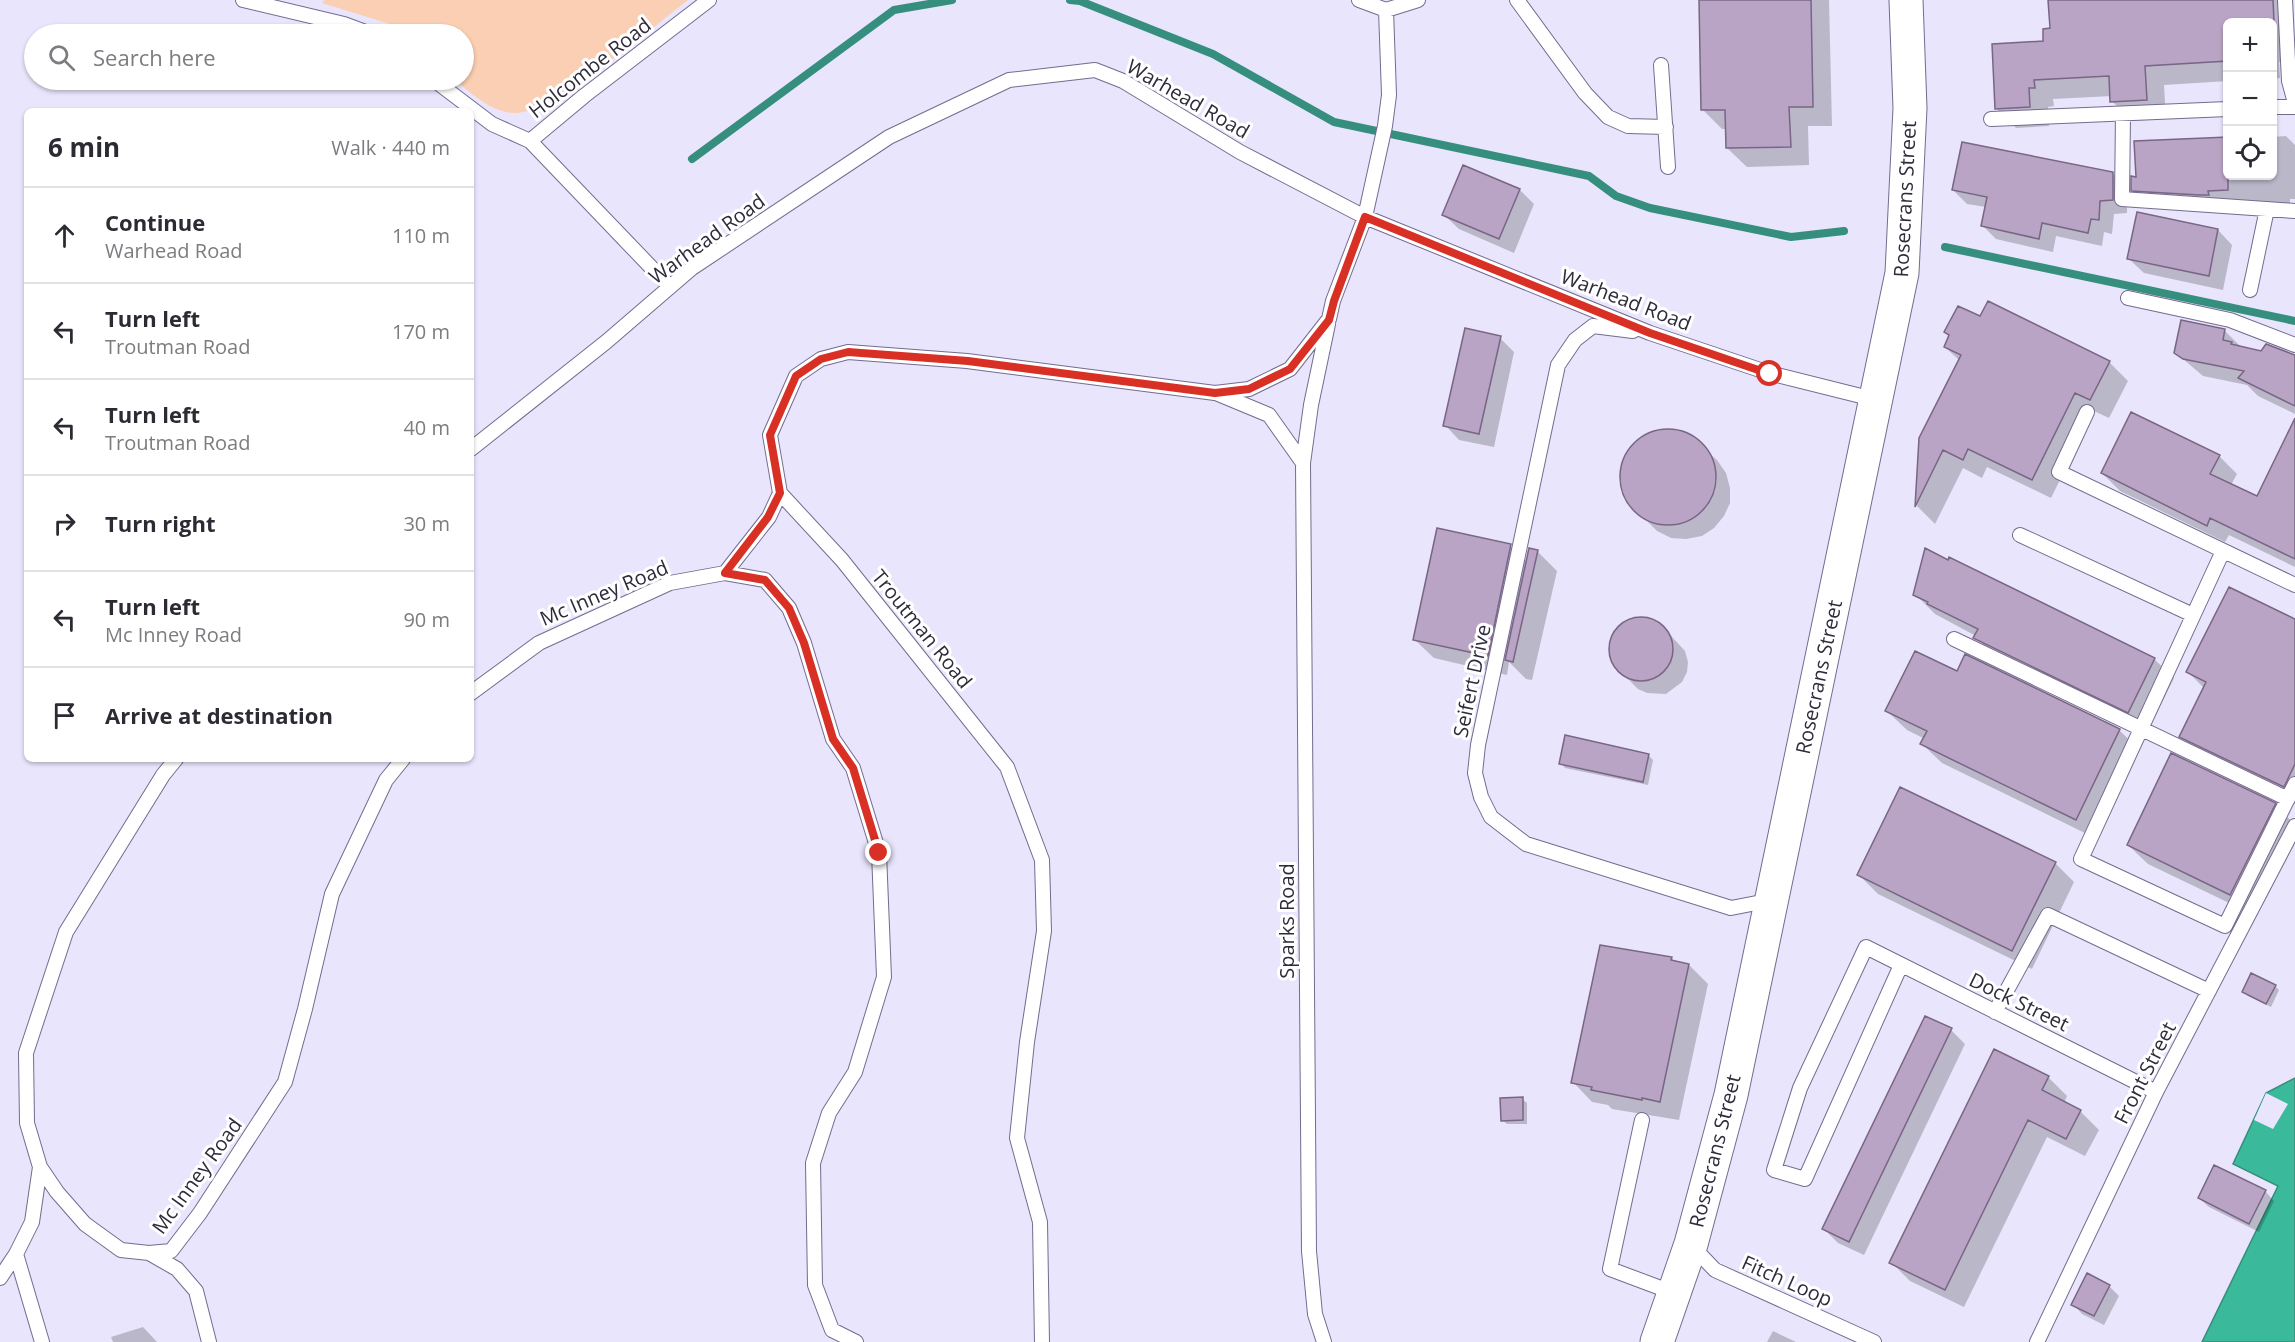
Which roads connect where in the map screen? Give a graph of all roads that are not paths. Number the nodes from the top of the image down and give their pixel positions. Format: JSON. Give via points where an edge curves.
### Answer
{"nodes":[{"id":1,"x":243,"y":0,"type":"edge"},
{"id":2,"x":300,"y":0,"type":"edge"},
{"id":3,"x":709,"y":0,"type":"edge"},
{"id":4,"x":1359,"y":0,"type":"edge"},
{"id":5,"x":1418,"y":0,"type":"edge"},
{"id":6,"x":1517,"y":0,"type":"edge"},
{"id":7,"x":1906,"y":0,"type":"edge"},
{"id":8,"x":2285,"y":0,"type":"edge"},
{"id":9,"x":1386,"y":10,"type":"junction"},
{"id":10,"x":290,"y":11,"type":"junction"},
{"id":11,"x":344,"y":24,"type":"edge"},
{"id":12,"x":1661,"y":65,"type":"dead end"},
{"id":13,"x":447,"y":90,"type":"edge"},
{"id":14,"x":2295,"y":105,"type":"edge"},
{"id":15,"x":2277,"y":107,"type":"edge"},
{"id":16,"x":471,"y":108,"type":"edge"},
{"id":17,"x":2223,"y":109,"type":"edge"},
{"id":18,"x":474,"y":110,"type":"edge"},
{"id":19,"x":2123,"y":114,"type":"junction"},
{"id":20,"x":1991,"y":119,"type":"dead end"},
{"id":21,"x":1666,"y":126,"type":"junction"},
{"id":22,"x":530,"y":141,"type":"junction"},
{"id":23,"x":1668,"y":167,"type":"dead end"},
{"id":24,"x":2266,"y":209,"type":"junction"},
{"id":25,"x":2295,"y":211,"type":"edge"},
{"id":26,"x":1365,"y":217,"type":"junction"},
{"id":27,"x":670,"y":287,"type":"junction"},
{"id":28,"x":2250,"y":290,"type":"dead end"},
{"id":29,"x":2128,"y":298,"type":"dead end"},
{"id":30,"x":1329,"y":320,"type":"junction"},
{"id":31,"x":1650,"y":333,"type":"junction"},
{"id":32,"x":2295,"y":345,"type":"edge"},
{"id":33,"x":1215,"y":393,"type":"junction"},
{"id":34,"x":1877,"y":400,"type":"junction"},
{"id":35,"x":2087,"y":412,"type":"dead end"},
{"id":36,"x":474,"y":446,"type":"edge"},
{"id":37,"x":1303,"y":463,"type":"junction"},
{"id":38,"x":780,"y":493,"type":"junction"},
{"id":39,"x":2020,"y":535,"type":"dead end"},
{"id":40,"x":2223,"y":551,"type":"junction"},
{"id":41,"x":725,"y":573,"type":"junction"},
{"id":42,"x":2295,"y":585,"type":"edge"},
{"id":43,"x":2193,"y":615,"type":"junction"},
{"id":44,"x":1954,"y":639,"type":"dead end"},
{"id":45,"x":474,"y":691,"type":"edge"},
{"id":46,"x":2141,"y":728,"type":"junction"},
{"id":47,"x":164,"y":762,"type":"edge"},
{"id":48,"x":174,"y":762,"type":"edge"},
{"id":49,"x":401,"y":762,"type":"edge"},
{"id":50,"x":163,"y":775,"type":"junction"},
{"id":51,"x":2295,"y":784,"type":"edge"},
{"id":52,"x":2288,"y":799,"type":"junction"},
{"id":53,"x":2295,"y":826,"type":"edge"},
{"id":54,"x":1772,"y":900,"type":"junction"},
{"id":55,"x":1901,"y":964,"type":"junction"},
{"id":56,"x":2209,"y":991,"type":"junction"},
{"id":57,"x":1995,"y":1012,"type":"junction"},
{"id":58,"x":2156,"y":1092,"type":"junction"},
{"id":59,"x":1642,"y":1120,"type":"dead end"},
{"id":60,"x":40,"y":1167,"type":"junction"},
{"id":61,"x":1690,"y":1244,"type":"junction"},
{"id":62,"x":149,"y":1253,"type":"junction"},
{"id":63,"x":16,"y":1254,"type":"junction"},
{"id":64,"x":0,"y":1278,"type":"edge"},
{"id":65,"x":1674,"y":1293,"type":"junction"},
{"id":66,"x":835,"y":1336,"type":"edge"},
{"id":67,"x":42,"y":1342,"type":"edge"},
{"id":68,"x":209,"y":1342,"type":"edge"},
{"id":69,"x":856,"y":1342,"type":"edge"},
{"id":70,"x":1042,"y":1342,"type":"edge"},
{"id":71,"x":1324,"y":1342,"type":"edge"},
{"id":72,"x":1657,"y":1342,"type":"edge"},
{"id":73,"x":1874,"y":1342,"type":"edge"},
{"id":74,"x":2037,"y":1342,"type":"edge"}],
"edges":[{"from":1,"to":10,"type":"lane"},
{"from":2,"to":10,"type":"lane"},
{"from":3,"to":22,"type":"lane","name":"Holcombe Road"},
{"from":4,"to":9,"type":"lane"},
{"from":5,"to":9,"type":"lane"},
{"from":6,"to":21,"type":"lane","via":[[1585,93],[1608,117],[1628,126]]},
{"from":7,"to":34,"type":"street","name":"Rosecrans Street","via":[[1910,108],[1902,273]]},
{"from":8,"to":14,"type":"lane","via":[[2289,81]]},
{"from":9,"to":26,"type":"lane","via":[[1389,94]]},
{"from":10,"to":11,"type":"lane"},
{"from":12,"to":21,"type":"lane"},
{"from":13,"to":16,"type":"lane","name":"Holcombe Road"},
{"from":14,"to":15,"type":"lane"},
{"from":17,"to":19,"type":"lane"},
{"from":18,"to":22,"type":"lane","name":"Holcombe Road","via":[[492,124]]},
{"from":19,"to":20,"type":"lane"},
{"from":19,"to":24,"type":"lane","via":[[2122,200]]},
{"from":21,"to":23,"type":"lane"},
{"from":22,"to":27,"type":"lane"},
{"from":24,"to":25,"type":"lane"},
{"from":24,"to":28,"type":"lane"},
{"from":26,"to":27,"type":"lane","name":"Warhead Road","via":[[1240,152],[1123,81],[1095,70],[1009,80],[889,138]]},
{"from":26,"to":30,"type":"lane"},
{"from":26,"to":31,"type":"lane","name":"Warhead Road"},
{"from":27,"to":36,"type":"lane","name":"Warhead Road"},
{"from":29,"to":32,"type":"lane","via":[[2230,320]]},
{"from":30,"to":33,"type":"lane","via":[[1290,369],[1249,389]]},
{"from":30,"to":37,"type":"lane"},
{"from":31,"to":34,"type":"lane","name":"Warhead Road","via":[[1770,374]]},
{"from":31,"to":54,"type":"lane","name":"Seifert Drive","via":[[1593,326],[1575,340],[1558,365],[1475,773],[1491,817],[1526,843],[1731,908]]},
{"from":33,"to":37,"type":"lane","via":[[1269,415]]},
{"from":33,"to":38,"type":"lane","via":[[968,361],[848,352],[821,359],[796,376],[770,435]]},
{"from":34,"to":54,"type":"street","name":"Rosecrans Street"},
{"from":35,"to":40,"type":"lane","via":[[2059,472]]},
{"from":37,"to":71,"type":"lane","name":"Sparks Road","via":[[1309,1251],[1315,1314]]},
{"from":38,"to":41,"type":"lane","via":[[768,517]]},
{"from":38,"to":70,"type":"lane","name":"Troutman Road","via":[[842,560],[1007,767],[1042,860],[1044,931],[1017,1138],[1040,1221]]},
{"from":39,"to":43,"type":"lane"},
{"from":40,"to":42,"type":"lane"},
{"from":40,"to":43,"type":"lane"},
{"from":41,"to":45,"type":"lane","name":"Mc Inney Road","via":[[670,583],[539,643]]},
{"from":41,"to":66,"type":"lane","name":"Mc Inney Road","via":[[765,580],[789,608],[804,643],[833,739],[853,768],[879,853],[884,977],[855,1072],[828,1113],[813,1162],[815,1285]]},
{"from":43,"to":46,"type":"lane"},
{"from":44,"to":46,"type":"lane"},
{"from":46,"to":52,"type":"lane"},
{"from":46,"to":52,"type":"lane","via":[[2081,859],[2226,926]]},
{"from":47,"to":50,"type":"lane"},
{"from":48,"to":50,"type":"lane","name":"Mc Inney Road"},
{"from":49,"to":62,"type":"lane","name":"Mc Inney Road","via":[[386,780],[332,894],[285,1082],[171,1251]]},
{"from":50,"to":60,"type":"lane","name":"Mc Inney Road","via":[[66,932],[26,1053],[27,1123]]},
{"from":51,"to":52,"type":"lane"},
{"from":53,"to":56,"type":"lane","name":"Front Street"},
{"from":54,"to":61,"type":"street","name":"Rosecrans Street","via":[[1731,1095]]},
{"from":55,"to":55,"type":"lane","name":"Dock Street","via":[[1804,1179],[1774,1170],[1800,1088],[1866,947]]},
{"from":55,"to":57,"type":"lane","name":"Dock Street"},
{"from":56,"to":57,"type":"lane","via":[[2048,915]]},
{"from":56,"to":58,"type":"lane","name":"Front Street"},
{"from":57,"to":58,"type":"lane","name":"Dock Street"},
{"from":58,"to":74,"type":"lane","name":"Front Street"},
{"from":59,"to":65,"type":"lane","via":[[1610,1269]]},
{"from":60,"to":62,"type":"lane","name":"Mc Inney Road","via":[[85,1224],[121,1250]]},
{"from":60,"to":63,"type":"lane","via":[[32,1222]]},
{"from":61,"to":65,"type":"street","name":"Rosecrans Street"},
{"from":61,"to":73,"type":"lane","name":"Fitch Loop","via":[[1715,1270]]},
{"from":62,"to":68,"type":"lane","via":[[177,1269],[196,1291]]},
{"from":63,"to":64,"type":"lane"},
{"from":63,"to":67,"type":"lane"},
{"from":65,"to":72,"type":"street","name":"Rosecrans Street"},
{"from":66,"to":69,"type":"lane","name":"Mc Inney Road"}]}
